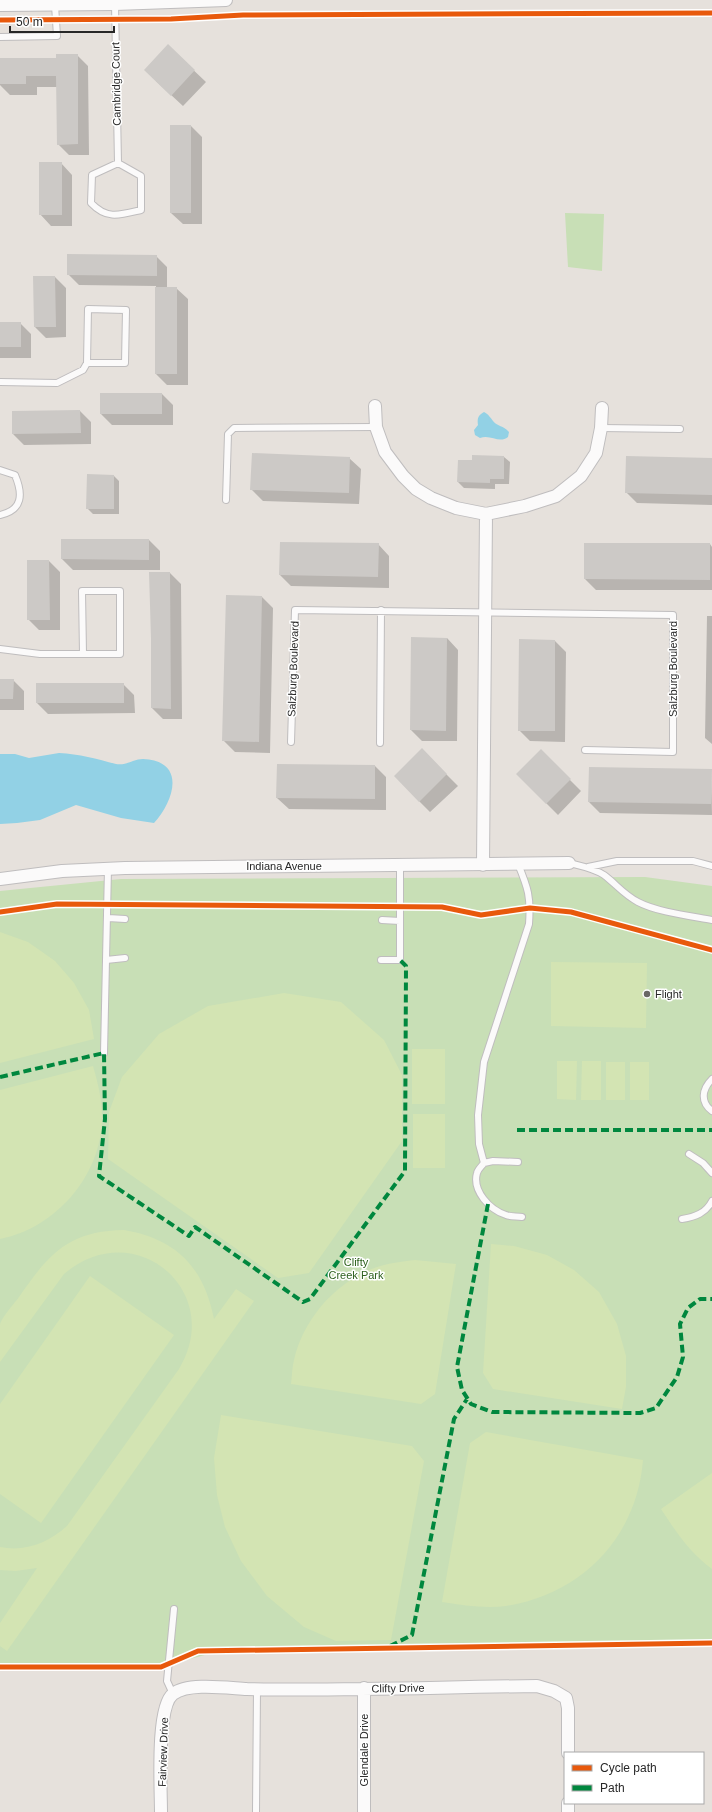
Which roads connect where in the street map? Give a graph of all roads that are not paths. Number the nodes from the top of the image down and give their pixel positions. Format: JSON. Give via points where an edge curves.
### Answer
{"nodes":[{"id":1,"x":226,"y":0,"type":"edge"},
{"id":2,"x":55,"y":4,"type":"junction"},
{"id":3,"x":115,"y":4,"type":"junction"},
{"id":4,"x":0,"y":5,"type":"edge"},
{"id":5,"x":0,"y":37,"type":"edge"},
{"id":6,"x":118,"y":163,"type":"junction"},
{"id":7,"x":87,"y":363,"type":"junction"},
{"id":8,"x":0,"y":382,"type":"edge"},
{"id":9,"x":375,"y":406,"type":"dead end"},
{"id":10,"x":602,"y":408,"type":"dead end"},
{"id":11,"x":376,"y":427,"type":"junction"},
{"id":12,"x":601,"y":428,"type":"junction"},
{"id":13,"x":680,"y":429,"type":"dead end"},
{"id":14,"x":0,"y":470,"type":"edge"},
{"id":15,"x":226,"y":500,"type":"dead end"},
{"id":16,"x":486,"y":514,"type":"junction"},
{"id":17,"x":0,"y":515,"type":"edge"},
{"id":18,"x":382,"y":610,"type":"junction"},
{"id":19,"x":485,"y":612,"type":"junction"},
{"id":20,"x":0,"y":649,"type":"edge"},
{"id":21,"x":83,"y":654,"type":"junction"},
{"id":22,"x":291,"y":742,"type":"dead end"},
{"id":23,"x":380,"y":743,"type":"dead end"},
{"id":24,"x":585,"y":750,"type":"dead end"},
{"id":25,"x":483,"y":864,"type":"junction"},
{"id":26,"x":518,"y":864,"type":"junction"},
{"id":27,"x":569,"y":864,"type":"joint"},
{"id":28,"x":400,"y":865,"type":"junction"},
{"id":29,"x":712,"y":866,"type":"edge"},
{"id":30,"x":588,"y":867,"type":"junction"},
{"id":31,"x":108,"y":868,"type":"junction"},
{"id":32,"x":0,"y":879,"type":"edge"},
{"id":33,"x":108,"y":918,"type":"junction"},
{"id":34,"x":125,"y":919,"type":"dead end"},
{"id":35,"x":382,"y":920,"type":"dead end"},
{"id":36,"x":712,"y":920,"type":"edge"},
{"id":37,"x":400,"y":921,"type":"junction"},
{"id":38,"x":125,"y":958,"type":"dead end"},
{"id":39,"x":106,"y":960,"type":"junction"},
{"id":40,"x":381,"y":960,"type":"dead end"},
{"id":41,"x":104,"y":1053,"type":"dead end"},
{"id":42,"x":712,"y":1080,"type":"edge"},
{"id":43,"x":712,"y":1111,"type":"edge"},
{"id":44,"x":689,"y":1154,"type":"dead end"},
{"id":45,"x":518,"y":1162,"type":"dead end"},
{"id":46,"x":484,"y":1163,"type":"junction"},
{"id":47,"x":712,"y":1173,"type":"edge"},
{"id":48,"x":712,"y":1201,"type":"edge"},
{"id":49,"x":522,"y":1216,"type":"dead end"},
{"id":50,"x":682,"y":1219,"type":"dead end"},
{"id":51,"x":174,"y":1609,"type":"dead end"},
{"id":52,"x":364,"y":1688,"type":"junction"},
{"id":53,"x":257,"y":1689,"type":"junction"},
{"id":54,"x":173,"y":1694,"type":"junction"},
{"id":55,"x":568,"y":1752,"type":"edge"},
{"id":56,"x":161,"y":1812,"type":"edge"},
{"id":57,"x":256,"y":1812,"type":"edge"},
{"id":58,"x":364,"y":1812,"type":"edge"}],
"edges":[{"from":1,"to":3,"type":"street"},
{"from":2,"to":3,"type":"street"},
{"from":2,"to":4,"type":"street"},
{"from":2,"to":5,"type":"lane","via":[[57,36]]},
{"from":3,"to":6,"type":"lane","name":"Cambridge Court"},
{"from":6,"to":6,"type":"lane","via":[[92,175],[91,203],[99,212],[116,216],[141,210],[141,176]]},
{"from":7,"to":7,"type":"lane","via":[[88,309],[126,310],[125,363]]},
{"from":7,"to":8,"type":"lane","via":[[83,370],[57,382]]},
{"from":9,"to":11,"type":"street"},
{"from":10,"to":12,"type":"street"},
{"from":11,"to":15,"type":"lane","via":[[234,428],[228,434]]},
{"from":11,"to":16,"type":"street","via":[[386,452],[416,489],[456,508]]},
{"from":12,"to":13,"type":"lane"},
{"from":12,"to":16,"type":"street","via":[[596,453],[581,476],[556,496]]},
{"from":14,"to":17,"type":"lane","via":[[15,475],[20,488],[19,501],[10,513]]},
{"from":16,"to":19,"type":"street"},
{"from":18,"to":19,"type":"lane","name":"Salzburg Boulevard"},
{"from":18,"to":22,"type":"lane","name":"Salzburg Boulevard","via":[[295,610]]},
{"from":18,"to":23,"type":"lane"},
{"from":19,"to":24,"type":"lane","name":"Salzburg Boulevard","via":[[673,615],[673,752]]},
{"from":19,"to":25,"type":"street"},
{"from":20,"to":21,"type":"lane","via":[[40,654]]},
{"from":21,"to":21,"type":"lane","via":[[120,654],[120,591],[82,591]]},
{"from":25,"to":26,"type":"street","name":"Indiana Avenue"},
{"from":25,"to":28,"type":"street","name":"Indiana Avenue"},
{"from":26,"to":27,"type":"street","name":"Indiana Avenue"},
{"from":26,"to":46,"type":"lane","via":[[531,900],[529,924],[484,1062],[478,1115],[479,1144]]},
{"from":27,"to":30,"type":"lane"},
{"from":28,"to":31,"type":"street","name":"Indiana Avenue"},
{"from":28,"to":37,"type":"lane"},
{"from":29,"to":30,"type":"lane","via":[[693,862],[617,861]]},
{"from":30,"to":36,"type":"lane","via":[[639,903]]},
{"from":31,"to":32,"type":"street","name":"Indiana Avenue"},
{"from":31,"to":33,"type":"lane"},
{"from":33,"to":34,"type":"lane"},
{"from":33,"to":39,"type":"lane"},
{"from":35,"to":37,"type":"lane"},
{"from":37,"to":40,"type":"lane","via":[[400,960]]},
{"from":38,"to":39,"type":"lane"},
{"from":39,"to":41,"type":"lane"},
{"from":42,"to":43,"type":"lane","via":[[705,1086],[703,1097],[706,1107]]},
{"from":44,"to":47,"type":"lane"},
{"from":45,"to":46,"type":"lane"},
{"from":46,"to":49,"type":"lane","via":[[477,1172],[476,1184],[482,1197],[506,1215]]},
{"from":48,"to":50,"type":"lane","via":[[708,1208],[695,1217]]},
{"from":51,"to":54,"type":"lane","via":[[167,1681]]},
{"from":52,"to":53,"type":"street","name":"Clifty Drive"},
{"from":52,"to":55,"type":"street","name":"Clifty Drive","via":[[537,1686],[554,1691],[566,1698]]},
{"from":52,"to":58,"type":"street","name":"Glendale Drive"},
{"from":53,"to":54,"type":"street","name":"Clifty Drive","via":[[189,1687]]},
{"from":53,"to":57,"type":"lane"},
{"from":54,"to":56,"type":"street","name":"Fairview Drive","via":[[166,1703],[162,1720]]}]}
